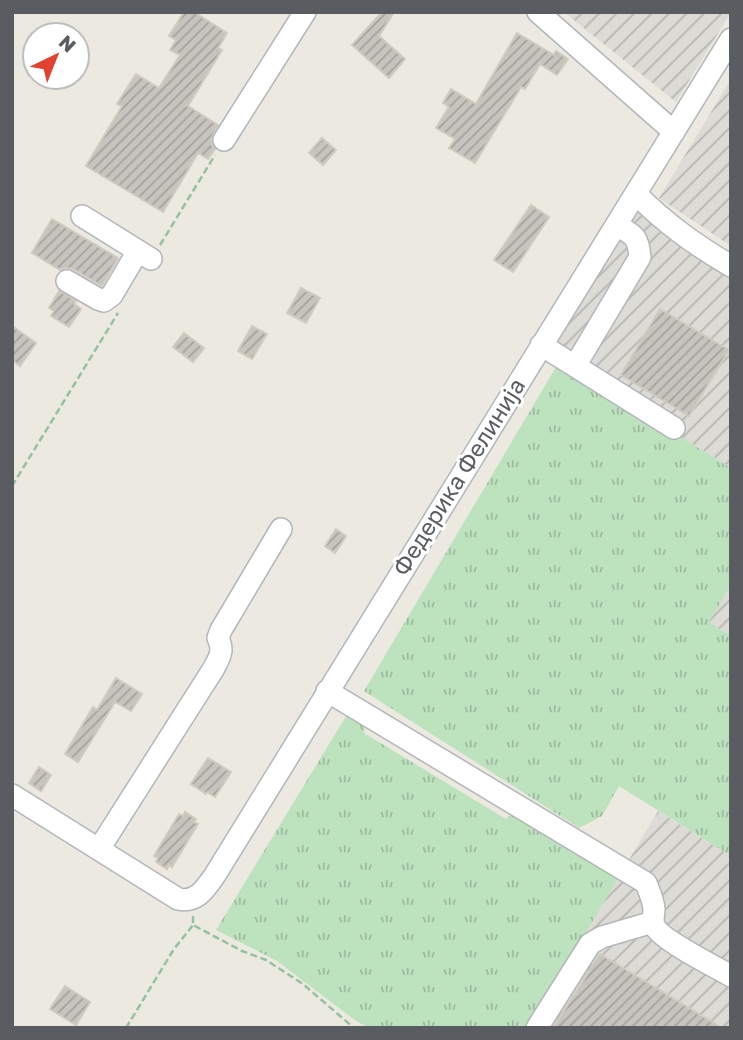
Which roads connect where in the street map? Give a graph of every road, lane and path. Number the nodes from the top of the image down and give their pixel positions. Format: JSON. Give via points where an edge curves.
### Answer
{"nodes":[{"id":1,"x":305,"y":12,"type":"edge"},
{"id":2,"x":538,"y":12,"type":"edge"},
{"id":3,"x":731,"y":38,"type":"edge"},
{"id":4,"x":674,"y":132,"type":"junction"},
{"id":5,"x":224,"y":140,"type":"dead end"},
{"id":6,"x":636,"y":194,"type":"junction"},
{"id":7,"x":82,"y":216,"type":"dead end"},
{"id":8,"x":616,"y":225,"type":"junction"},
{"id":9,"x":731,"y":265,"type":"edge"},
{"id":10,"x":67,"y":281,"type":"dead end"},
{"id":11,"x":541,"y":345,"type":"junction"},
{"id":12,"x":576,"y":366,"type":"junction"},
{"id":13,"x":674,"y":428,"type":"dead end"},
{"id":14,"x":281,"y":529,"type":"dead end"},
{"id":15,"x":327,"y":691,"type":"junction"},
{"id":16,"x":14,"y":801,"type":"edge"},
{"id":17,"x":99,"y":849,"type":"junction"},
{"id":18,"x":186,"y":899,"type":"junction"},
{"id":19,"x":653,"y":922,"type":"junction"},
{"id":20,"x":193,"y":925,"type":"junction"},
{"id":21,"x":731,"y":976,"type":"edge"},
{"id":22,"x":125,"y":1028,"type":"edge"},
{"id":23,"x":354,"y":1028,"type":"edge"},
{"id":24,"x":537,"y":1028,"type":"edge"}],
"edges":[{"from":1,"to":5,"type":"street"},
{"from":2,"to":4,"type":"street"},
{"from":3,"to":4,"type":"street","name":"Федерика Фелинија"},
{"from":4,"to":6,"type":"street","name":"Федерика Фелинија"},
{"from":6,"to":8,"type":"street","name":"Федерика Фелинија"},
{"from":6,"to":9,"type":"street","via":[[697,246]]},
{"from":7,"to":10,"type":"street","via":[[145,255],[104,300]]},
{"from":8,"to":11,"type":"street","name":"Федерика Фелинија"},
{"from":8,"to":12,"type":"street","via":[[634,236],[640,257]]},
{"from":11,"to":12,"type":"street"},
{"from":11,"to":15,"type":"street","name":"Федерика Фелинија"},
{"from":12,"to":13,"type":"street"},
{"from":14,"to":17,"type":"street","via":[[221,630],[222,647],[214,668]]},
{"from":15,"to":18,"type":"street","name":"Федерика Фелинија","via":[[215,874],[202,892]]},
{"from":15,"to":19,"type":"street","via":[[646,883]]},
{"from":16,"to":17,"type":"street"},
{"from":17,"to":18,"type":"street"},
{"from":18,"to":20,"type":"path"},
{"from":19,"to":21,"type":"street","via":[[670,941]]},
{"from":19,"to":24,"type":"street","via":[[590,944]]},
{"from":20,"to":22,"type":"path"},
{"from":20,"to":23,"type":"path","via":[[266,960],[303,984]]}]}
